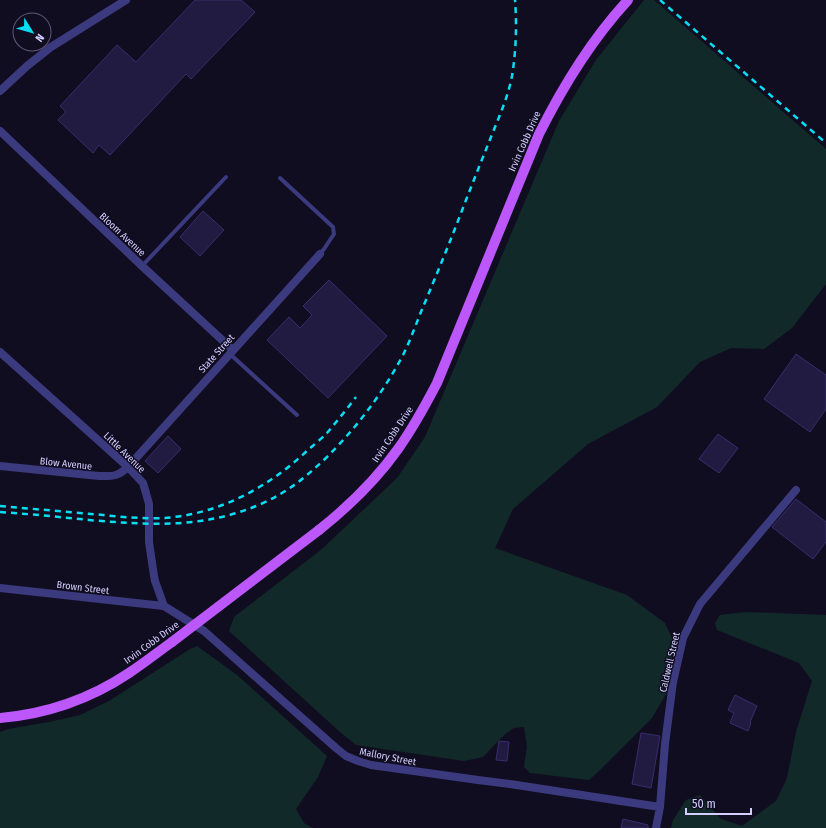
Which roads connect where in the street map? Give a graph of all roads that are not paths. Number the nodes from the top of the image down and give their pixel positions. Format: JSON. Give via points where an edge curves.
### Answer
{"nodes":[{"id":1,"x":126,"y":0,"type":"edge"},
{"id":2,"x":628,"y":0,"type":"edge"},
{"id":3,"x":0,"y":90,"type":"edge"},
{"id":4,"x":0,"y":132,"type":"edge"},
{"id":5,"x":226,"y":177,"type":"dead end"},
{"id":6,"x":280,"y":178,"type":"dead end"},
{"id":7,"x":320,"y":254,"type":"joint"},
{"id":8,"x":142,"y":266,"type":"junction"},
{"id":9,"x":0,"y":352,"type":"edge"},
{"id":10,"x":231,"y":352,"type":"junction"},
{"id":11,"x":297,"y":414,"type":"dead end"},
{"id":12,"x":0,"y":466,"type":"edge"},
{"id":13,"x":128,"y":467,"type":"junction"},
{"id":14,"x":796,"y":490,"type":"dead end"},
{"id":15,"x":0,"y":588,"type":"edge"},
{"id":16,"x":164,"y":606,"type":"junction"},
{"id":17,"x":0,"y":718,"type":"edge"},
{"id":18,"x":660,"y":807,"type":"junction"},
{"id":19,"x":656,"y":828,"type":"edge"}],
"edges":[{"from":1,"to":3,"type":"street","via":[[51,47]]},
{"from":2,"to":17,"type":"main road","name":"Irvin Cobb Drive","bridge":true,"via":[[590,47],[550,111],[437,383],[420,417],[383,470],[348,506],[319,530],[129,673],[69,704],[46,711]]},
{"from":4,"to":8,"type":"street","name":"Bloom Avenue"},
{"from":5,"to":8,"type":"lane"},
{"from":6,"to":7,"type":"lane","via":[[333,227],[334,234]]},
{"from":7,"to":10,"type":"street","name":"State Street"},
{"from":8,"to":10,"type":"street","name":"Bloom Avenue"},
{"from":9,"to":13,"type":"street","name":"Little Avenue"},
{"from":10,"to":11,"type":"lane"},
{"from":10,"to":13,"type":"street","name":"State Street"},
{"from":12,"to":13,"type":"street","name":"Blow Avenue","via":[[99,476],[120,474]]},
{"from":13,"to":16,"type":"street","name":"Little Avenue","via":[[143,483],[149,504],[154,576]]},
{"from":14,"to":18,"type":"street","name":"Caldwell Street","via":[[700,604],[683,638],[672,682]]},
{"from":15,"to":16,"type":"street","name":"Brown Street"},
{"from":16,"to":18,"type":"street","name":"Mallory Street","via":[[204,631],[336,748],[358,761]]},
{"from":18,"to":19,"type":"street","name":"Caldwell Street"}]}
